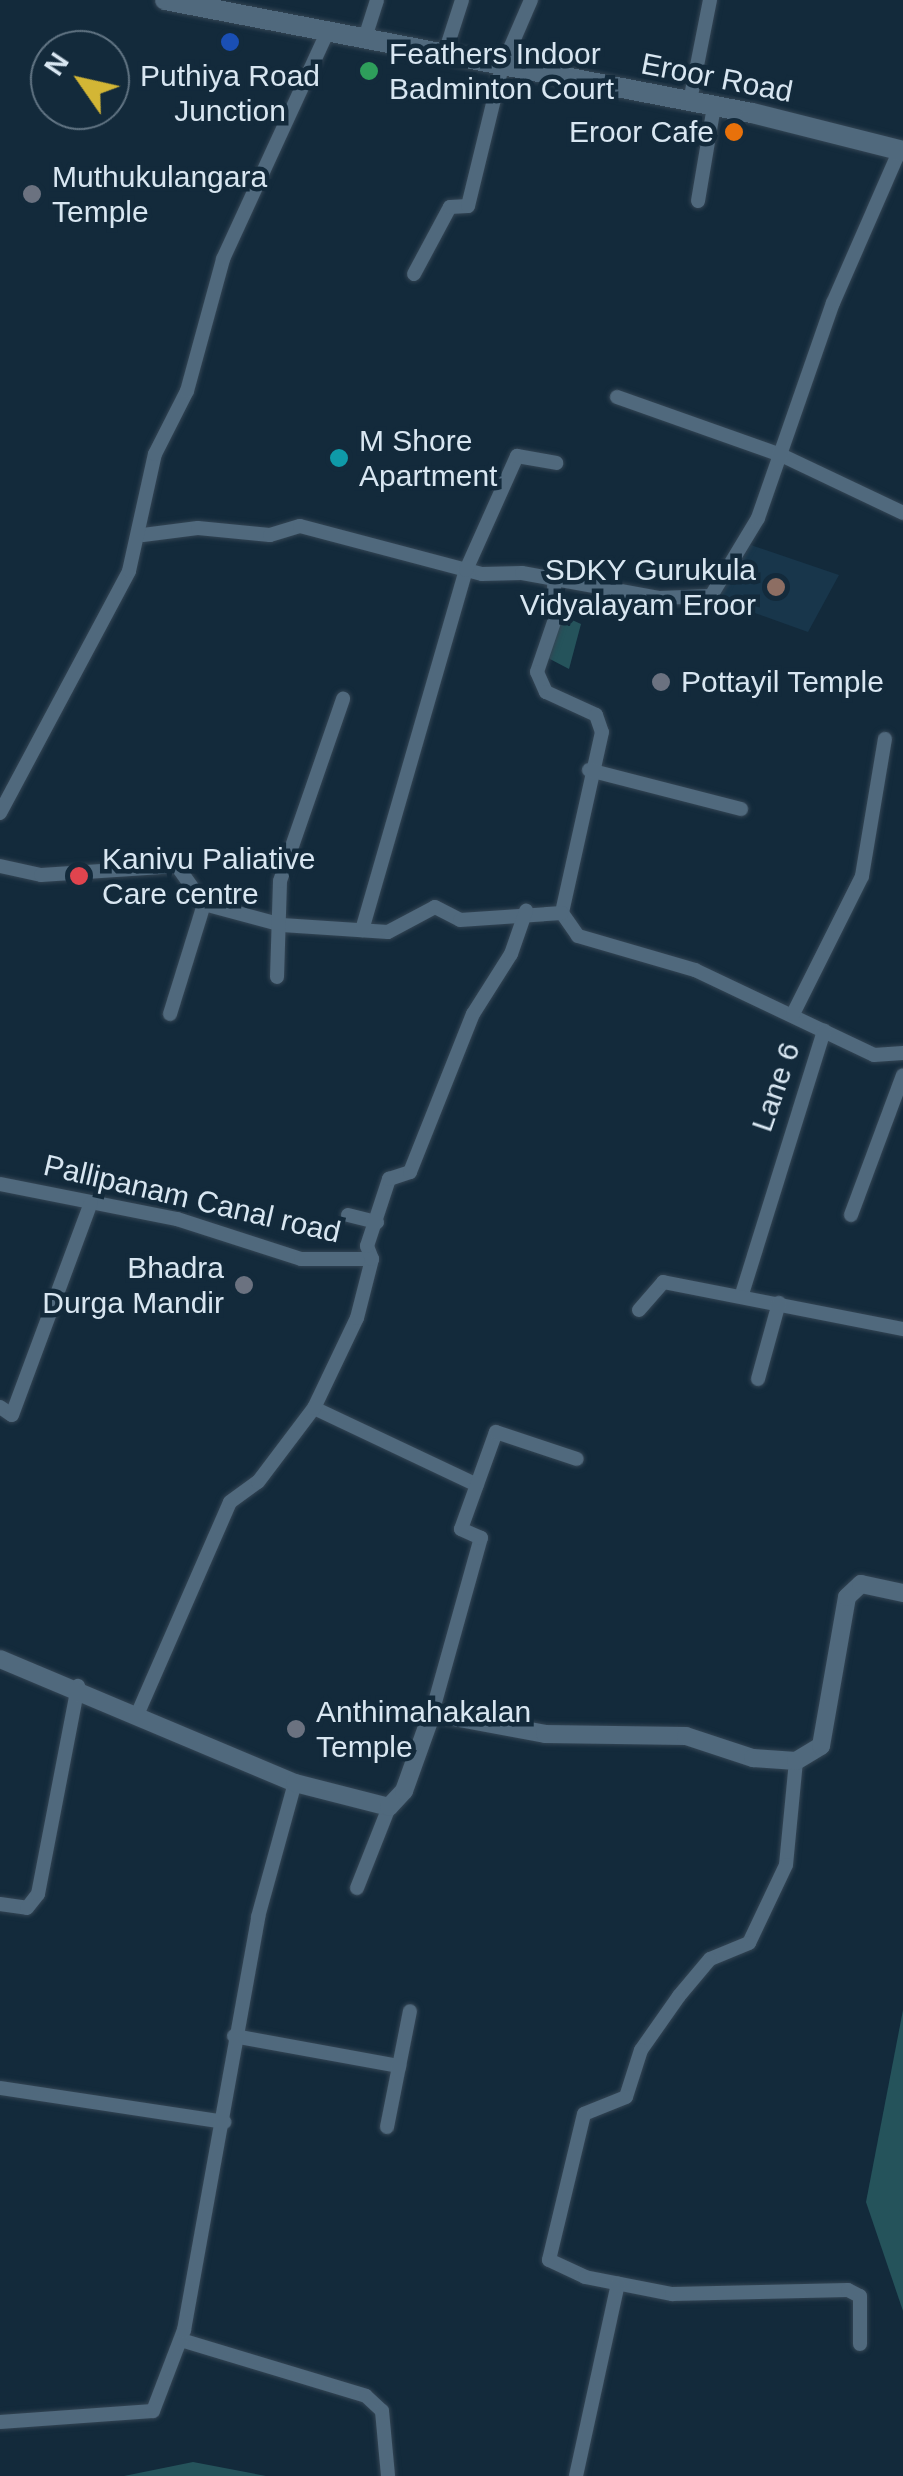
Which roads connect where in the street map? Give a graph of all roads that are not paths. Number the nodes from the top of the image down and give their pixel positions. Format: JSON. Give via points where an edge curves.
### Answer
{"nodes":[{"id":1,"x":166,"y":0,"type":"edge"},
{"id":2,"x":377,"y":0,"type":"edge"},
{"id":3,"x":462,"y":0,"type":"edge"},
{"id":4,"x":531,"y":0,"type":"edge"},
{"id":5,"x":710,"y":0,"type":"edge"},
{"id":6,"x":237,"y":7,"type":"edge"},
{"id":7,"x":327,"y":33,"type":"junction"},
{"id":8,"x":364,"y":41,"type":"junction"},
{"id":9,"x":444,"y":56,"type":"junction"},
{"id":10,"x":502,"y":67,"type":"junction"},
{"id":11,"x":690,"y":102,"type":"junction"},
{"id":12,"x":714,"y":106,"type":"junction"},
{"id":13,"x":902,"y":151,"type":"edge"},
{"id":14,"x":698,"y":201,"type":"dead end"},
{"id":15,"x":414,"y":274,"type":"dead end"},
{"id":16,"x":617,"y":397,"type":"dead end"},
{"id":17,"x":781,"y":455,"type":"junction"},
{"id":18,"x":556,"y":463,"type":"dead end"},
{"id":19,"x":903,"y":513,"type":"edge"},
{"id":20,"x":143,"y":536,"type":"junction"},
{"id":21,"x":466,"y":570,"type":"junction"},
{"id":22,"x":554,"y":580,"type":"junction"},
{"id":23,"x":344,"y":699,"type":"dead end"},
{"id":24,"x":885,"y":740,"type":"dead end"},
{"id":25,"x":589,"y":770,"type":"junction"},
{"id":26,"x":741,"y":810,"type":"dead end"},
{"id":27,"x":0,"y":813,"type":"edge"},
{"id":28,"x":0,"y":866,"type":"edge"},
{"id":29,"x":204,"y":904,"type":"junction"},
{"id":30,"x":526,"y":911,"type":"junction"},
{"id":31,"x":562,"y":913,"type":"junction"},
{"id":32,"x":282,"y":926,"type":"junction"},
{"id":33,"x":362,"y":930,"type":"junction"},
{"id":34,"x":277,"y":978,"type":"dead end"},
{"id":35,"x":170,"y":1014,"type":"dead end"},
{"id":36,"x":793,"y":1014,"type":"junction"},
{"id":37,"x":824,"y":1030,"type":"junction"},
{"id":38,"x":903,"y":1054,"type":"edge"},
{"id":39,"x":903,"y":1075,"type":"edge"},
{"id":40,"x":0,"y":1184,"type":"edge"},
{"id":41,"x":91,"y":1203,"type":"junction"},
{"id":42,"x":348,"y":1215,"type":"dead end"},
{"id":43,"x":852,"y":1215,"type":"dead end"},
{"id":44,"x":378,"y":1222,"type":"junction"},
{"id":45,"x":372,"y":1259,"type":"junction"},
{"id":46,"x":742,"y":1294,"type":"junction"},
{"id":47,"x":780,"y":1302,"type":"junction"},
{"id":48,"x":638,"y":1310,"type":"dead end"},
{"id":49,"x":903,"y":1329,"type":"edge"},
{"id":50,"x":758,"y":1379,"type":"dead end"},
{"id":51,"x":0,"y":1408,"type":"edge"},
{"id":52,"x":314,"y":1408,"type":"junction"},
{"id":53,"x":577,"y":1459,"type":"dead end"},
{"id":54,"x":477,"y":1485,"type":"junction"},
{"id":55,"x":903,"y":1594,"type":"edge"},
{"id":56,"x":0,"y":1659,"type":"edge"},
{"id":57,"x":78,"y":1686,"type":"junction"},
{"id":58,"x":432,"y":1713,"type":"junction"},
{"id":59,"x":137,"y":1714,"type":"junction"},
{"id":60,"x":796,"y":1761,"type":"junction"},
{"id":61,"x":294,"y":1783,"type":"junction"},
{"id":62,"x":389,"y":1807,"type":"junction"},
{"id":63,"x":357,"y":1888,"type":"dead end"},
{"id":64,"x":0,"y":1904,"type":"edge"},
{"id":65,"x":410,"y":2011,"type":"dead end"},
{"id":66,"x":234,"y":2036,"type":"junction"},
{"id":67,"x":399,"y":2066,"type":"junction"},
{"id":68,"x":0,"y":2088,"type":"edge"},
{"id":69,"x":224,"y":2122,"type":"junction"},
{"id":70,"x":387,"y":2128,"type":"dead end"},
{"id":71,"x":618,"y":2284,"type":"junction"},
{"id":72,"x":180,"y":2340,"type":"junction"},
{"id":73,"x":860,"y":2344,"type":"dead end"},
{"id":74,"x":0,"y":2422,"type":"edge"},
{"id":75,"x":388,"y":2476,"type":"edge"},
{"id":76,"x":576,"y":2476,"type":"edge"}],
"edges":[{"from":1,"to":6,"type":"main road","name":"Eroor Road"},
{"from":2,"to":8,"type":"street"},
{"from":3,"to":9,"type":"street"},
{"from":4,"to":10,"type":"street"},
{"from":5,"to":11,"type":"street"},
{"from":6,"to":7,"type":"main road","name":"Eroor Road"},
{"from":7,"to":8,"type":"main road","name":"Eroor Road"},
{"from":7,"to":20,"type":"street","via":[[218,274],[187,391],[155,454]]},
{"from":8,"to":9,"type":"main road","name":"Eroor Road"},
{"from":9,"to":10,"type":"main road","name":"Eroor Road"},
{"from":10,"to":11,"type":"main road","name":"Eroor Road"},
{"from":10,"to":15,"type":"street","via":[[468,206],[450,206]]},
{"from":11,"to":12,"type":"main road","name":"Eroor Road"},
{"from":12,"to":13,"type":"main road","name":"Eroor Road"},
{"from":12,"to":14,"type":"street"},
{"from":13,"to":17,"type":"street","via":[[833,303]]},
{"from":16,"to":17,"type":"street"},
{"from":17,"to":19,"type":"street"},
{"from":17,"to":22,"type":"street","via":[[758,518],[711,596],[659,598]]},
{"from":18,"to":21,"type":"street","via":[[516,456]]},
{"from":20,"to":21,"type":"street","via":[[198,528],[270,535],[300,526]]},
{"from":20,"to":27,"type":"street","via":[[57,718]]},
{"from":21,"to":22,"type":"street"},
{"from":21,"to":33,"type":"street"},
{"from":22,"to":25,"type":"street","via":[[556,620],[537,672],[546,692],[596,715],[602,732]]},
{"from":23,"to":32,"type":"street","via":[[280,881]]},
{"from":24,"to":36,"type":"street","via":[[866,819],[862,876]]},
{"from":25,"to":26,"type":"street"},
{"from":25,"to":31,"type":"street"},
{"from":28,"to":29,"type":"street","via":[[41,875],[178,866]]},
{"from":29,"to":32,"type":"street"},
{"from":29,"to":35,"type":"street"},
{"from":30,"to":31,"type":"street"},
{"from":30,"to":33,"type":"street","via":[[460,920],[435,907],[388,932]]},
{"from":30,"to":44,"type":"street","via":[[511,954],[473,1014],[410,1172],[389,1179]]},
{"from":31,"to":36,"type":"street","via":[[578,936],[696,970]]},
{"from":32,"to":33,"type":"street"},
{"from":32,"to":34,"type":"street"},
{"from":36,"to":37,"type":"street"},
{"from":37,"to":38,"type":"street","via":[[874,1055]]},
{"from":37,"to":46,"type":"street","name":"Lane 6"},
{"from":39,"to":43,"type":"street"},
{"from":40,"to":41,"type":"street","name":"Pallipanam Canal road"},
{"from":41,"to":45,"type":"street","name":"Pallipanam Canal road","via":[[177,1220],[301,1259]]},
{"from":41,"to":51,"type":"street","via":[[12,1415]]},
{"from":42,"to":44,"type":"street"},
{"from":44,"to":45,"type":"street","via":[[367,1246]]},
{"from":45,"to":52,"type":"street","via":[[357,1318]]},
{"from":46,"to":47,"type":"street"},
{"from":46,"to":48,"type":"street","via":[[663,1282]]},
{"from":47,"to":49,"type":"street"},
{"from":47,"to":50,"type":"street"},
{"from":52,"to":54,"type":"street"},
{"from":52,"to":59,"type":"street","via":[[258,1482],[230,1502]]},
{"from":53,"to":54,"type":"street","via":[[496,1432]]},
{"from":54,"to":58,"type":"street","via":[[461,1530],[480,1538]]},
{"from":55,"to":60,"type":"street","via":[[861,1584],[847,1597],[821,1746]]},
{"from":56,"to":57,"type":"street"},
{"from":57,"to":59,"type":"street"},
{"from":57,"to":64,"type":"street","via":[[38,1894],[27,1908]]},
{"from":58,"to":60,"type":"street","via":[[545,1734],[686,1736],[754,1758]]},
{"from":58,"to":62,"type":"street","via":[[404,1790]]},
{"from":59,"to":61,"type":"street"},
{"from":60,"to":71,"type":"street","via":[[786,1865],[749,1942],[710,1959],[679,1996],[641,2050],[626,2097],[584,2114],[548,2260]]},
{"from":61,"to":62,"type":"street"},
{"from":61,"to":66,"type":"street"},
{"from":62,"to":63,"type":"street"},
{"from":65,"to":67,"type":"street"},
{"from":66,"to":67,"type":"street"},
{"from":66,"to":69,"type":"street"},
{"from":67,"to":70,"type":"street"},
{"from":68,"to":69,"type":"street"},
{"from":69,"to":72,"type":"street"},
{"from":71,"to":73,"type":"street","via":[[672,2294],[848,2290],[860,2296]]},
{"from":71,"to":76,"type":"street"},
{"from":72,"to":74,"type":"street","via":[[152,2411]]},
{"from":72,"to":75,"type":"street","via":[[366,2396],[382,2411]]}]}
